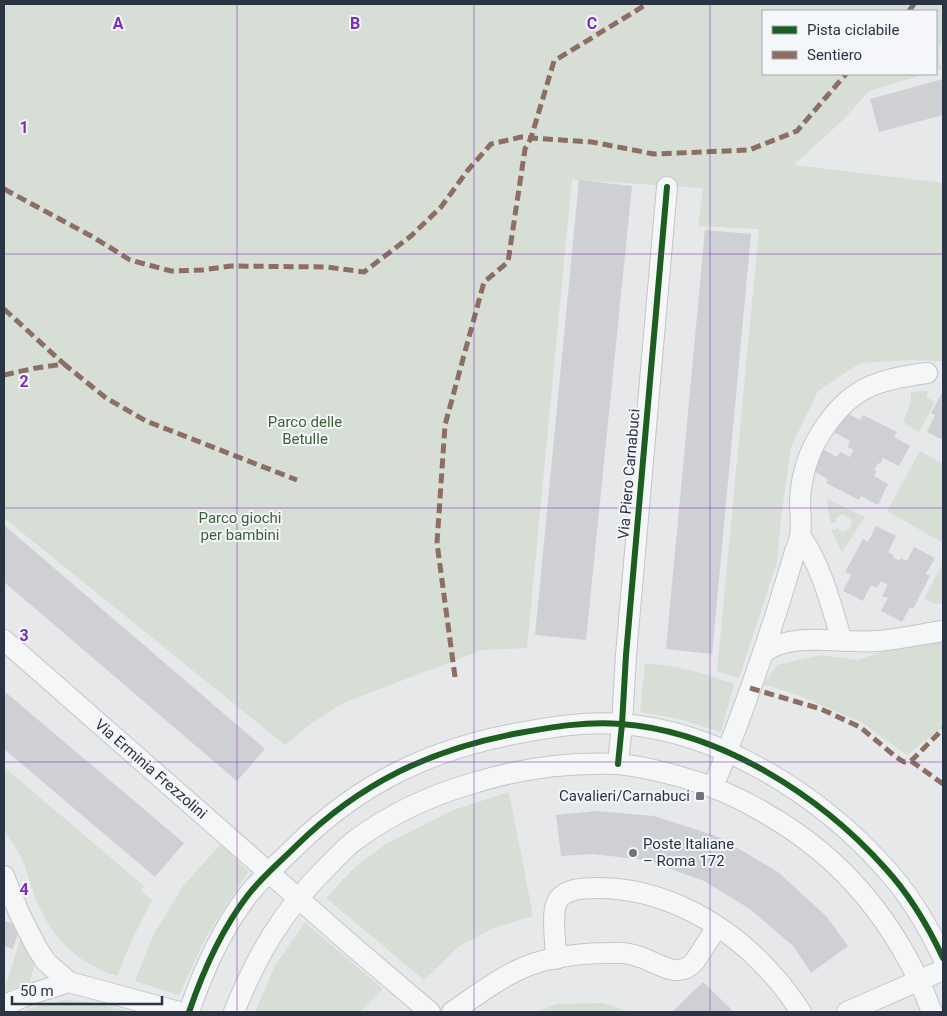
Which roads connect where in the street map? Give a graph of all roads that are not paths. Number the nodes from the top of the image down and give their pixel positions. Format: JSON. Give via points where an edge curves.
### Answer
{"nodes":[{"id":1,"x":667,"y":187,"type":"dead end"},
{"id":2,"x":928,"y":372,"type":"dead end"},
{"id":3,"x":800,"y":535,"type":"junction"},
{"id":4,"x":943,"y":630,"type":"edge"},
{"id":5,"x":4,"y":640,"type":"edge"},
{"id":6,"x":842,"y":642,"type":"junction"},
{"id":7,"x":764,"y":652,"type":"junction"},
{"id":8,"x":622,"y":724,"type":"junction"},
{"id":9,"x":727,"y":751,"type":"junction"},
{"id":10,"x":618,"y":764,"type":"junction"},
{"id":11,"x":713,"y":786,"type":"junction"},
{"id":12,"x":269,"y":872,"type":"junction"},
{"id":13,"x":4,"y":876,"type":"edge"},
{"id":14,"x":298,"y":898,"type":"junction"},
{"id":15,"x":717,"y":927,"type":"junction"},
{"id":16,"x":943,"y":958,"type":"edge"},
{"id":17,"x":556,"y":959,"type":"junction"},
{"id":18,"x":943,"y":970,"type":"edge"},
{"id":19,"x":918,"y":980,"type":"junction"},
{"id":20,"x":69,"y":982,"type":"junction"},
{"id":21,"x":4,"y":1006,"type":"edge"},
{"id":22,"x":423,"y":1011,"type":"edge"},
{"id":23,"x":179,"y":1012,"type":"edge"},
{"id":24,"x":189,"y":1012,"type":"edge"},
{"id":25,"x":234,"y":1012,"type":"edge"},
{"id":26,"x":452,"y":1012,"type":"edge"},
{"id":27,"x":801,"y":1012,"type":"edge"},
{"id":28,"x":847,"y":1012,"type":"edge"},
{"id":29,"x":932,"y":1012,"type":"edge"}],
"edges":[{"from":1,"to":8,"type":"street","name":"Via Piero Carnabuci"},
{"from":2,"to":3,"type":"street","via":[[869,386],[848,400],[833,416],[814,445],[805,468]]},
{"from":3,"to":6,"type":"street","via":[[818,568]]},
{"from":3,"to":7,"type":"street"},
{"from":4,"to":6,"type":"street","via":[[878,641]]},
{"from":5,"to":12,"type":"street","name":"Via Erminia Frezzolini"},
{"from":6,"to":7,"type":"street","via":[[790,641]]},
{"from":7,"to":9,"type":"street"},
{"from":8,"to":9,"type":"street","via":[[681,735]]},
{"from":8,"to":10,"type":"street","name":"Via Piero Carnabuci"},
{"from":8,"to":12,"type":"street","via":[[567,725],[533,730],[478,742],[423,760],[390,775],[345,804]]},
{"from":9,"to":11,"type":"street"},
{"from":9,"to":16,"type":"street","via":[[796,790],[863,845],[901,886]]},
{"from":10,"to":11,"type":"street","via":[[664,772]]},
{"from":10,"to":14,"type":"street","via":[[541,767],[492,777],[415,805],[353,842]]},
{"from":11,"to":19,"type":"street","via":[[780,821],[831,859],[874,906],[897,939]]},
{"from":12,"to":14,"type":"street","name":"Via Erminia Frezzolini"},
{"from":12,"to":24,"type":"street","via":[[248,894],[229,923],[206,967]]},
{"from":13,"to":20,"type":"street","via":[[37,948],[46,962]]},
{"from":14,"to":22,"type":"street","name":"Via Erminia Frezzolini"},
{"from":14,"to":25,"type":"street","via":[[261,953]]},
{"from":15,"to":17,"type":"street","via":[[686,969],[664,968],[626,953],[592,953]]},
{"from":15,"to":17,"type":"street","via":[[687,909],[652,896],[616,888],[580,889],[565,893],[557,901],[554,918]]},
{"from":15,"to":27,"type":"street","via":[[760,961]]},
{"from":17,"to":26,"type":"street","via":[[517,970]]},
{"from":18,"to":19,"type":"street"},
{"from":19,"to":28,"type":"street"},
{"from":19,"to":29,"type":"street"},
{"from":20,"to":21,"type":"street"},
{"from":20,"to":23,"type":"street"}]}
